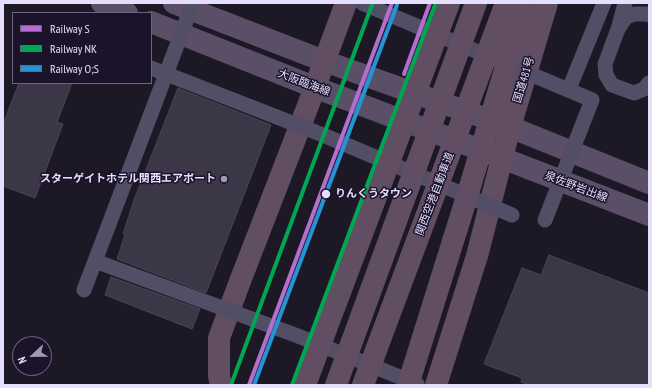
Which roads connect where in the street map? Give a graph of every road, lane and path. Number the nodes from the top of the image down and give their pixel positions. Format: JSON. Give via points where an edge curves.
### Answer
{"nodes":[{"id":1,"x":102,"y":3,"type":"edge"},
{"id":2,"x":174,"y":3,"type":"edge"},
{"id":3,"x":193,"y":3,"type":"edge"},
{"id":4,"x":346,"y":3,"type":"edge"},
{"id":5,"x":362,"y":3,"type":"edge"},
{"id":6,"x":449,"y":3,"type":"edge"},
{"id":7,"x":476,"y":3,"type":"edge"},
{"id":8,"x":506,"y":3,"type":"edge"},
{"id":9,"x":525,"y":3,"type":"edge"},
{"id":10,"x":547,"y":3,"type":"edge"},
{"id":11,"x":604,"y":3,"type":"edge"},
{"id":12,"x":625,"y":3,"type":"edge"},
{"id":13,"x":124,"y":12,"type":"edge"},
{"id":14,"x":649,"y":15,"type":"edge"},
{"id":15,"x":152,"y":22,"type":"edge"},
{"id":16,"x":618,"y":29,"type":"junction"},
{"id":17,"x":324,"y":61,"type":"junction"},
{"id":18,"x":152,"y":68,"type":"edge"},
{"id":19,"x":166,"y":74,"type":"junction"},
{"id":20,"x":649,"y":83,"type":"edge"},
{"id":21,"x":314,"y":87,"type":"junction"},
{"id":22,"x":569,"y":89,"type":"junction"},
{"id":23,"x":510,"y":127,"type":"junction"},
{"id":24,"x":502,"y":158,"type":"junction"},
{"id":25,"x":649,"y":183,"type":"edge"},
{"id":26,"x":512,"y":215,"type":"dead end"},
{"id":27,"x":649,"y":215,"type":"edge"},
{"id":28,"x":545,"y":220,"type":"dead end"},
{"id":29,"x":95,"y":261,"type":"junction"},
{"id":30,"x":84,"y":290,"type":"dead end"},
{"id":31,"x":221,"y":385,"type":"edge"},
{"id":32,"x":305,"y":385,"type":"edge"},
{"id":33,"x":336,"y":385,"type":"edge"},
{"id":34,"x":363,"y":385,"type":"edge"},
{"id":35,"x":408,"y":385,"type":"edge"},
{"id":36,"x":418,"y":385,"type":"edge"},
{"id":37,"x":436,"y":385,"type":"edge"}],
"edges":[{"from":1,"to":13,"type":"main road"},
{"from":2,"to":17,"type":"main road"},
{"from":3,"to":19,"type":"street","bridge":true},
{"from":4,"to":17,"type":"highway"},
{"from":5,"to":22,"type":"street","bridge":true},
{"from":6,"to":32,"type":"highway","bridge":true},
{"from":7,"to":33,"type":"highway","bridge":true},
{"from":8,"to":34,"type":"highway","name":"関西空港自動車道","bridge":true},
{"from":9,"to":35,"type":"highway","bridge":true},
{"from":10,"to":23,"type":"highway","name":"国道481号"},
{"from":11,"to":22,"type":"street"},
{"from":12,"to":16,"type":"street"},
{"from":14,"to":16,"type":"street","via":[[635,14],[626,17]]},
{"from":15,"to":21,"type":"main road","name":"大阪臨海線"},
{"from":16,"to":20,"type":"street","via":[[605,64],[606,75],[612,85],[634,93],[644,89]]},
{"from":17,"to":21,"type":"highway"},
{"from":17,"to":23,"type":"main road"},
{"from":18,"to":19,"type":"street","bridge":true},
{"from":19,"to":26,"type":"street","bridge":true,"via":[[323,135]]},
{"from":19,"to":29,"type":"street","bridge":true},
{"from":21,"to":24,"type":"main road","name":"大阪臨海線"},
{"from":21,"to":31,"type":"highway","via":[[219,338]]},
{"from":22,"to":28,"type":"street","bridge":true,"via":[[592,100]]},
{"from":23,"to":24,"type":"highway","name":"国道481号"},
{"from":23,"to":25,"type":"main road"},
{"from":24,"to":27,"type":"main road","name":"泉佐野岩出線"},
{"from":24,"to":37,"type":"highway","name":"国道481号","via":[[477,256]]},
{"from":29,"to":30,"type":"street","bridge":true},
{"from":29,"to":36,"type":"street","bridge":true,"via":[[298,336]]}]}
